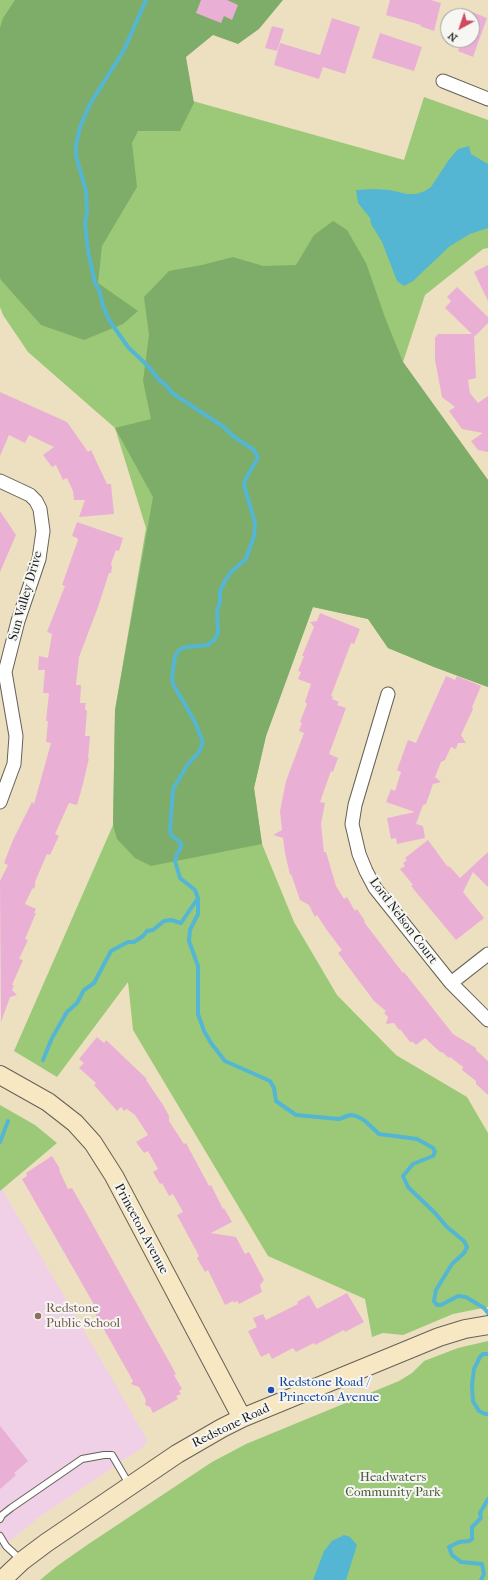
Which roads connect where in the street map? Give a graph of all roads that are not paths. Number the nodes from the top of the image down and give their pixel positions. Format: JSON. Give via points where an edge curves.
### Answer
{"nodes":[{"id":1,"x":443,"y":81,"type":"dead end"},
{"id":2,"x":488,"y":99,"type":"edge"},
{"id":3,"x":0,"y":481,"type":"edge"},
{"id":4,"x":2,"y":671,"type":"edge"},
{"id":5,"x":388,"y":694,"type":"dead end"},
{"id":6,"x":0,"y":802,"type":"edge"},
{"id":7,"x":488,"y":954,"type":"edge"},
{"id":8,"x":451,"y":983,"type":"junction"},
{"id":9,"x":488,"y":1020,"type":"edge"},
{"id":10,"x":0,"y":1075,"type":"edge"},
{"id":11,"x":488,"y":1325,"type":"edge"},
{"id":12,"x":242,"y":1418,"type":"junction"},
{"id":13,"x":130,"y":1485,"type":"junction"},
{"id":14,"x":0,"y":1520,"type":"edge"},
{"id":15,"x":0,"y":1536,"type":"edge"},
{"id":16,"x":22,"y":1561,"type":"junction"},
{"id":17,"x":2,"y":1580,"type":"edge"}],
"edges":[{"from":1,"to":2,"type":"street"},
{"from":3,"to":4,"type":"street","name":"Sun Valley Drive","via":[[30,495],[36,501],[40,508],[43,531],[39,559]]},
{"from":4,"to":6,"type":"street","name":"Sun Valley Drive","via":[[16,736],[14,764]]},
{"from":5,"to":8,"type":"street","name":"Lord Nelson Court","via":[[355,805],[352,824],[355,840],[375,888]]},
{"from":7,"to":8,"type":"street"},
{"from":8,"to":9,"type":"street","name":"Lord Nelson Court"},
{"from":10,"to":12,"type":"street","name":"Princeton Avenue","via":[[53,1105],[93,1143],[114,1176]]},
{"from":11,"to":12,"type":"street","name":"Redstone Road","via":[[439,1337]]},
{"from":12,"to":13,"type":"street","name":"Redstone Road","via":[[176,1454]]},
{"from":13,"to":14,"type":"lane","via":[[112,1455],[82,1459],[11,1508]]},
{"from":13,"to":16,"type":"street","name":"Redstone Road"},
{"from":15,"to":16,"type":"lane","via":[[6,1546]]},
{"from":16,"to":17,"type":"street","name":"Redstone Road"}]}
